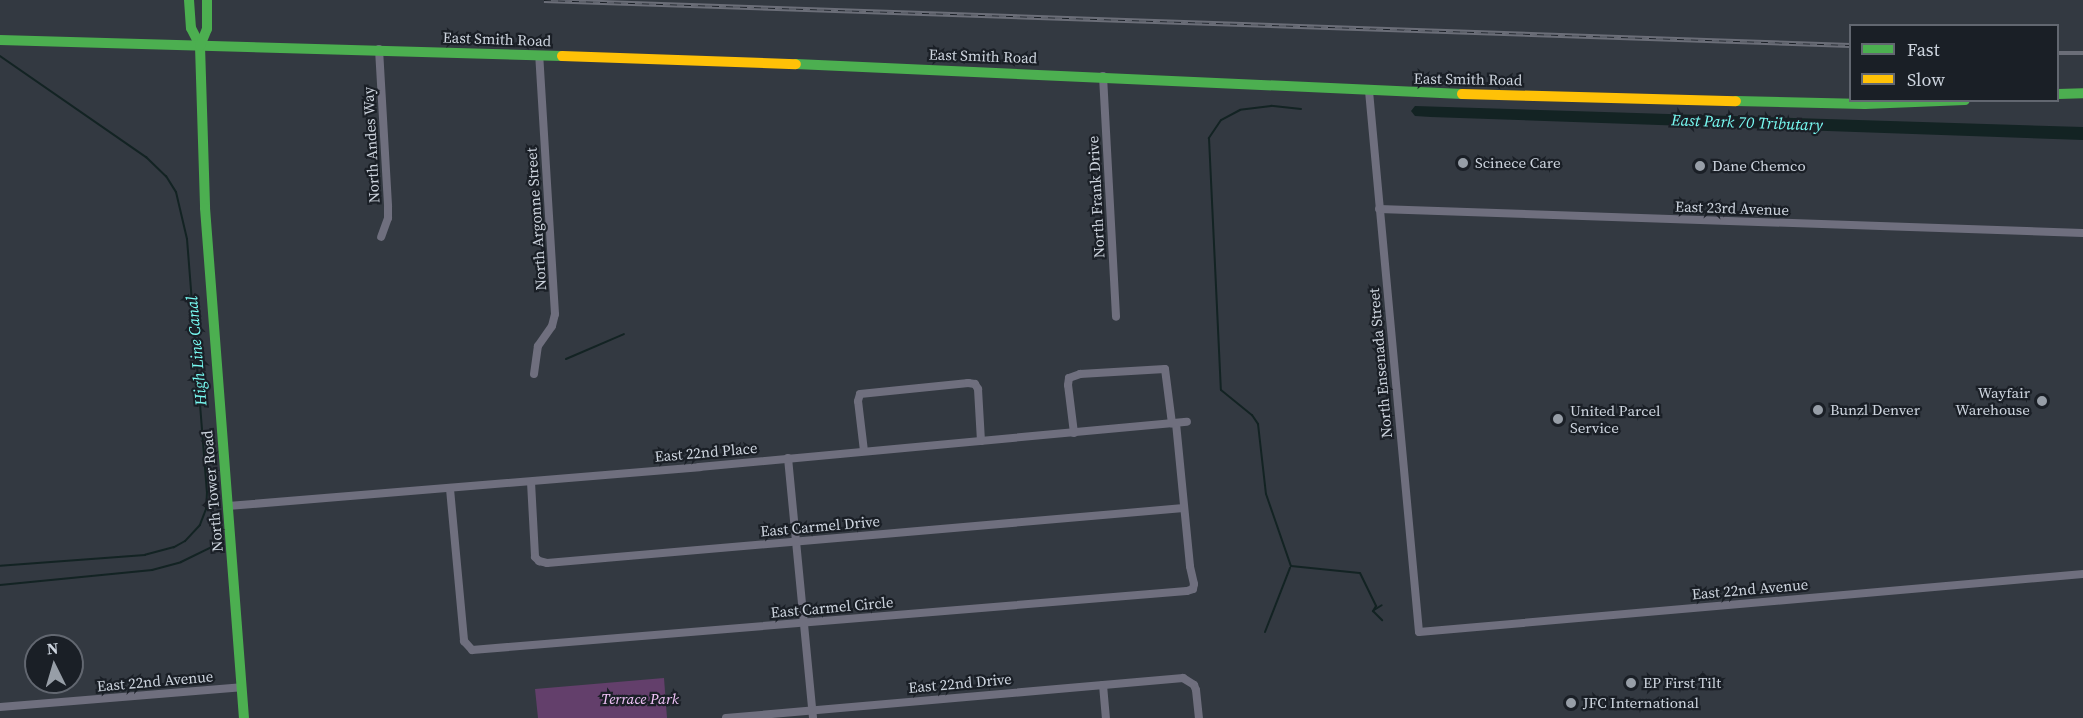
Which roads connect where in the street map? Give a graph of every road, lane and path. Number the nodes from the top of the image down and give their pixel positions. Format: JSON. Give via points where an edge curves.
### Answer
{"nodes":[{"id":1,"x":189,"y":0,"type":"edge"},
{"id":2,"x":207,"y":0,"type":"edge"},
{"id":3,"x":0,"y":40,"type":"edge"},
{"id":4,"x":200,"y":46,"type":"junction"},
{"id":5,"x":379,"y":49,"type":"junction"},
{"id":6,"x":539,"y":56,"type":"junction"},
{"id":7,"x":1103,"y":76,"type":"junction"},
{"id":8,"x":1370,"y":91,"type":"junction"},
{"id":9,"x":2083,"y":93,"type":"edge"},
{"id":10,"x":2059,"y":94,"type":"edge"},
{"id":11,"x":1914,"y":102,"type":"edge"},
{"id":12,"x":1379,"y":209,"type":"junction"},
{"id":13,"x":2083,"y":233,"type":"edge"},
{"id":14,"x":381,"y":237,"type":"dead end"},
{"id":15,"x":1116,"y":317,"type":"dead end"},
{"id":16,"x":534,"y":374,"type":"dead end"},
{"id":17,"x":1187,"y":422,"type":"dead end"},
{"id":18,"x":1174,"y":424,"type":"junction"},
{"id":19,"x":1074,"y":433,"type":"junction"},
{"id":20,"x":981,"y":441,"type":"junction"},
{"id":21,"x":864,"y":451,"type":"junction"},
{"id":22,"x":788,"y":458,"type":"junction"},
{"id":23,"x":531,"y":482,"type":"junction"},
{"id":24,"x":450,"y":489,"type":"junction"},
{"id":25,"x":228,"y":506,"type":"junction"},
{"id":26,"x":1184,"y":508,"type":"junction"},
{"id":27,"x":795,"y":541,"type":"junction"},
{"id":28,"x":2083,"y":574,"type":"edge"},
{"id":29,"x":803,"y":622,"type":"junction"},
{"id":30,"x":1419,"y":632,"type":"joint"},
{"id":31,"x":1103,"y":685,"type":"junction"},
{"id":32,"x":241,"y":687,"type":"junction"},
{"id":33,"x":0,"y":707,"type":"edge"},
{"id":34,"x":813,"y":714,"type":"edge"},
{"id":35,"x":244,"y":718,"type":"edge"},
{"id":36,"x":726,"y":718,"type":"edge"},
{"id":37,"x":1106,"y":718,"type":"edge"},
{"id":38,"x":1199,"y":718,"type":"edge"}],
"edges":[{"from":1,"to":4,"type":"street","name":"North Tower Road","via":[[191,28]]},
{"from":2,"to":4,"type":"street","name":"North Tower Road","via":[[207,29]]},
{"from":3,"to":4,"type":"street","name":"East Smith Road"},
{"from":4,"to":5,"type":"street","name":"East Smith Road"},
{"from":4,"to":25,"type":"street","name":"North Tower Road","via":[[205,208]]},
{"from":5,"to":6,"type":"street","name":"East Smith Road"},
{"from":5,"to":14,"type":"street","name":"North Andes Way","via":[[388,207]]},
{"from":6,"to":7,"type":"street","name":"East Smith Road"},
{"from":6,"to":16,"type":"street","name":"North Argonne Street","via":[[555,314],[538,346]]},
{"from":7,"to":8,"type":"street","name":"East Smith Road"},
{"from":7,"to":15,"type":"street","name":"North Frank Drive"},
{"from":8,"to":11,"type":"street","name":"East Smith Road","via":[[1864,104]]},
{"from":8,"to":12,"type":"street","name":"North Ensenada Street"},
{"from":9,"to":10,"type":"street"},
{"from":12,"to":13,"type":"street","name":"East 23rd Avenue"},
{"from":12,"to":30,"type":"street","name":"North Ensenada Street"},
{"from":17,"to":18,"type":"street","name":"East 22nd Place"},
{"from":18,"to":19,"type":"street","name":"East 22nd Place"},
{"from":18,"to":19,"type":"street","name":"East Carmel Circle","via":[[1165,369],[1080,374],[1069,378],[1068,385]]},
{"from":18,"to":26,"type":"street","name":"East Carmel Circle"},
{"from":19,"to":20,"type":"street","name":"East 22nd Place"},
{"from":20,"to":21,"type":"street","name":"East 22nd Place"},
{"from":20,"to":21,"type":"street","via":[[978,389],[968,383],[860,394]]},
{"from":21,"to":22,"type":"street","name":"East 22nd Place"},
{"from":22,"to":23,"type":"street","name":"East 22nd Place"},
{"from":22,"to":27,"type":"street"},
{"from":23,"to":24,"type":"street","name":"East 22nd Place"},
{"from":23,"to":27,"type":"street","name":"East Carmel Drive","via":[[536,557],[547,563]]},
{"from":24,"to":25,"type":"street","name":"East 22nd Place"},
{"from":24,"to":29,"type":"street","name":"East Carmel Circle","via":[[464,641],[472,650]]},
{"from":25,"to":32,"type":"street","name":"North Tower Road"},
{"from":26,"to":27,"type":"street","name":"East Carmel Drive"},
{"from":26,"to":29,"type":"street","name":"East Carmel Circle","via":[[1194,584],[1187,591]]},
{"from":27,"to":29,"type":"street"},
{"from":28,"to":30,"type":"street","name":"East 22nd Avenue"},
{"from":29,"to":34,"type":"street"},
{"from":31,"to":34,"type":"street","name":"East 22nd Drive"},
{"from":31,"to":37,"type":"street"},
{"from":31,"to":38,"type":"street","name":"East 22nd Drive","via":[[1184,678],[1194,685]]},
{"from":32,"to":33,"type":"street","name":"East 22nd Avenue"},
{"from":32,"to":35,"type":"street","name":"North Tower Road"},
{"from":34,"to":36,"type":"street","name":"East 22nd Drive"}]}
